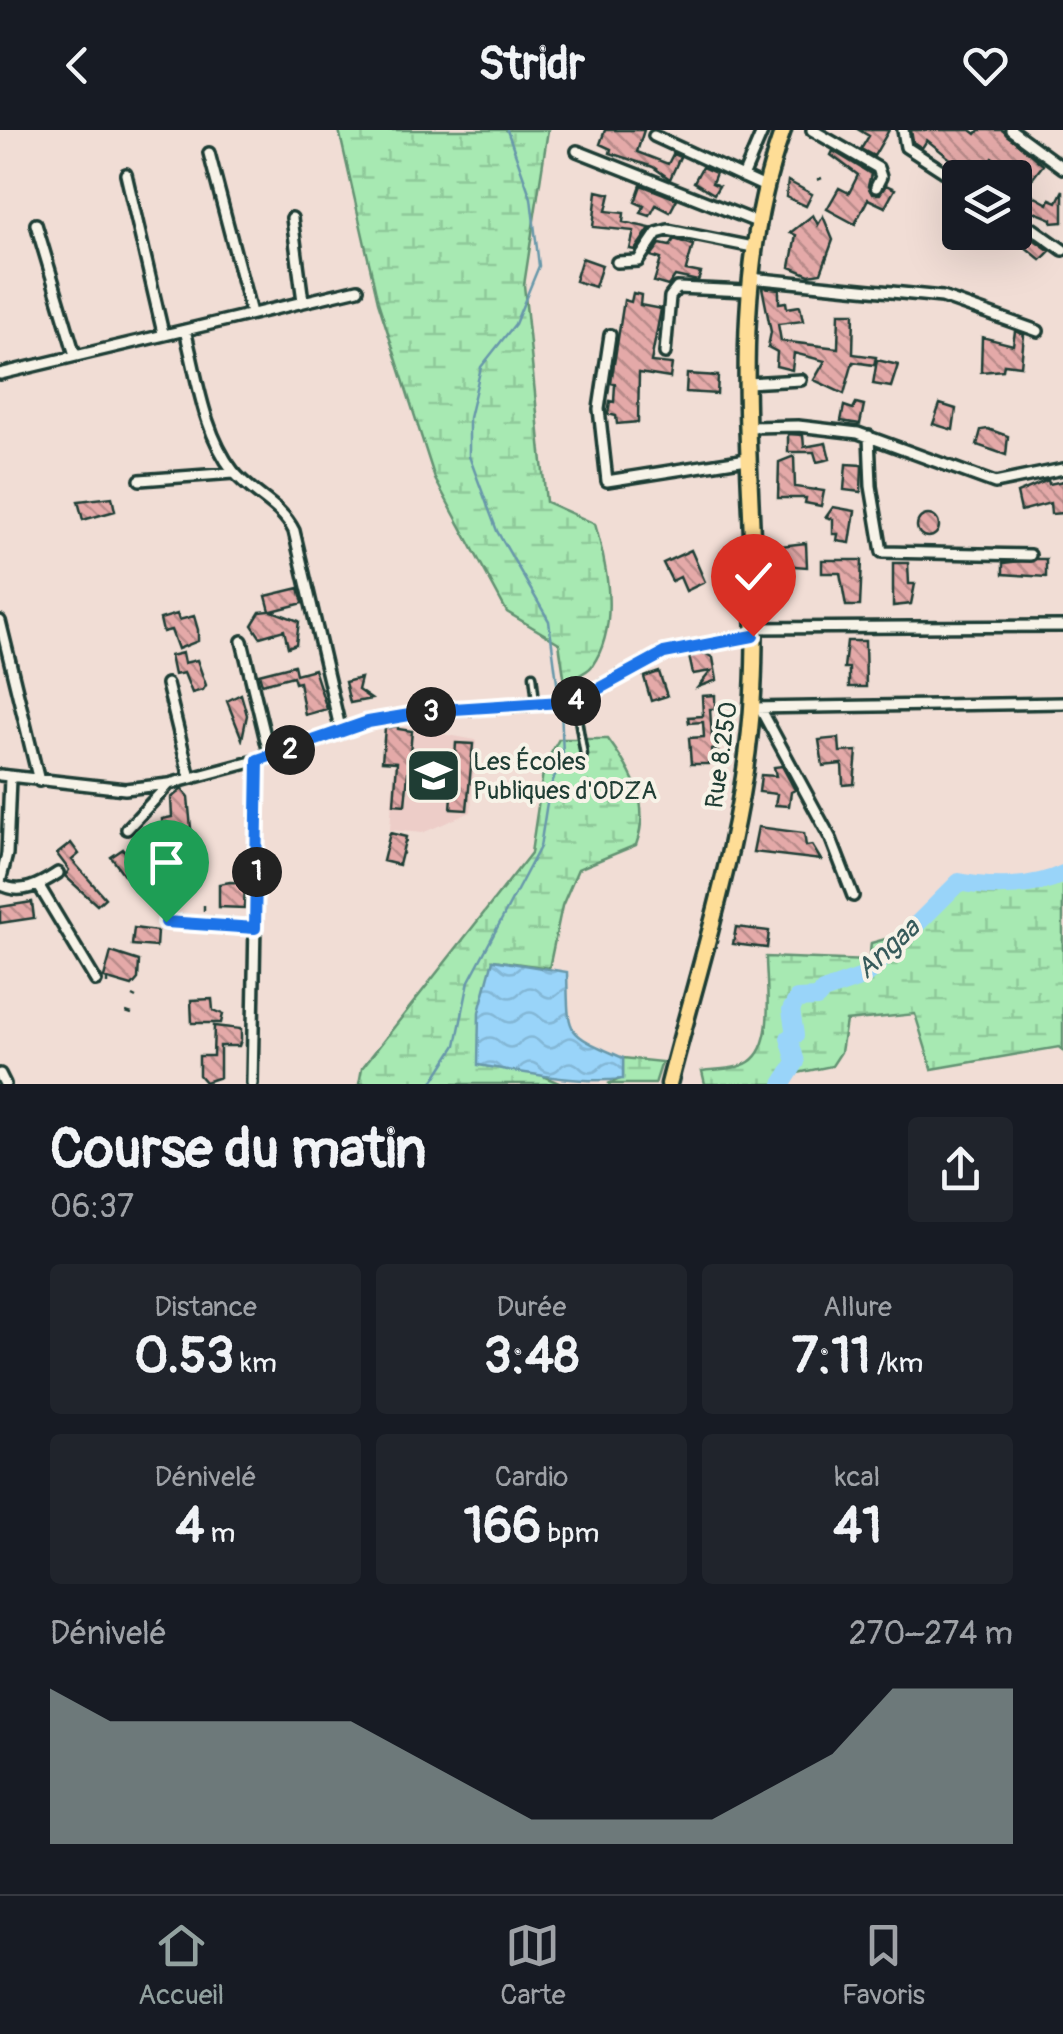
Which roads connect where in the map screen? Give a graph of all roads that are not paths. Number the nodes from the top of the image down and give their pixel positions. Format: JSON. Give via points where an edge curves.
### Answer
{"nodes":[{"id":1,"x":764,"y":130,"type":"edge"},
{"id":2,"x":784,"y":130,"type":"edge"},
{"id":3,"x":812,"y":130,"type":"edge"},
{"id":4,"x":903,"y":130,"type":"edge"},
{"id":5,"x":1011,"y":130,"type":"edge"},
{"id":6,"x":654,"y":136,"type":"dead end"},
{"id":7,"x":577,"y":150,"type":"dead end"},
{"id":8,"x":209,"y":153,"type":"dead end"},
{"id":9,"x":1063,"y":168,"type":"edge"},
{"id":10,"x":942,"y":170,"type":"edge"},
{"id":11,"x":126,"y":174,"type":"dead end"},
{"id":12,"x":743,"y":177,"type":"junction"},
{"id":13,"x":763,"y":186,"type":"junction"},
{"id":14,"x":876,"y":187,"type":"dead end"},
{"id":15,"x":292,"y":218,"type":"dead end"},
{"id":16,"x":757,"y":222,"type":"junction"},
{"id":17,"x":36,"y":224,"type":"dead end"},
{"id":18,"x":1032,"y":228,"type":"edge"},
{"id":19,"x":753,"y":247,"type":"junction"},
{"id":20,"x":1063,"y":250,"type":"edge"},
{"id":21,"x":617,"y":262,"type":"dead end"},
{"id":22,"x":747,"y":285,"type":"junction"},
{"id":23,"x":358,"y":289,"type":"dead end"},
{"id":24,"x":303,"y":301,"type":"junction"},
{"id":25,"x":251,"y":313,"type":"junction"},
{"id":26,"x":184,"y":330,"type":"junction"},
{"id":27,"x":1038,"y":332,"type":"dead end"},
{"id":28,"x":163,"y":333,"type":"junction"},
{"id":29,"x":610,"y":335,"type":"dead end"},
{"id":30,"x":665,"y":352,"type":"dead end"},
{"id":31,"x":75,"y":354,"type":"junction"},
{"id":32,"x":0,"y":374,"type":"edge"},
{"id":33,"x":802,"y":380,"type":"dead end"},
{"id":34,"x":747,"y":383,"type":"junction"},
{"id":35,"x":746,"y":427,"type":"junction"},
{"id":36,"x":869,"y":436,"type":"junction"},
{"id":37,"x":747,"y":459,"type":"junction"},
{"id":38,"x":1063,"y":469,"type":"edge"},
{"id":39,"x":234,"y":473,"type":"junction"},
{"id":40,"x":140,"y":480,"type":"dead end"},
{"id":41,"x":1030,"y":555,"type":"dead end"},
{"id":42,"x":0,"y":621,"type":"edge"},
{"id":43,"x":1063,"y":626,"type":"edge"},
{"id":44,"x":753,"y":632,"type":"junction"},
{"id":45,"x":242,"y":641,"type":"dead end"},
{"id":46,"x":533,"y":675,"type":"dead end"},
{"id":47,"x":167,"y":684,"type":"dead end"},
{"id":48,"x":576,"y":701,"type":"junction"},
{"id":49,"x":1063,"y":704,"type":"edge"},
{"id":50,"x":537,"y":706,"type":"junction"},
{"id":51,"x":756,"y":708,"type":"junction"},
{"id":52,"x":341,"y":732,"type":"junction"},
{"id":53,"x":584,"y":755,"type":"dead end"},
{"id":54,"x":270,"y":757,"type":"junction"},
{"id":55,"x":258,"y":760,"type":"junction"},
{"id":56,"x":5,"y":776,"type":"edge"},
{"id":57,"x":190,"y":778,"type":"junction"},
{"id":58,"x":39,"y":781,"type":"junction"},
{"id":59,"x":169,"y":784,"type":"junction"},
{"id":60,"x":127,"y":830,"type":"dead end"},
{"id":61,"x":58,"y":874,"type":"dead end"},
{"id":62,"x":0,"y":883,"type":"edge"},
{"id":63,"x":38,"y":886,"type":"junction"},
{"id":64,"x":852,"y":896,"type":"dead end"},
{"id":65,"x":166,"y":922,"type":"dead end"},
{"id":66,"x":255,"y":928,"type":"junction"},
{"id":67,"x":103,"y":981,"type":"dead end"},
{"id":68,"x":0,"y":1074,"type":"edge"},
{"id":69,"x":4,"y":1084,"type":"edge"},
{"id":70,"x":252,"y":1084,"type":"edge"},
{"id":71,"x":669,"y":1084,"type":"edge"}],
"edges":[{"from":1,"to":12,"type":"street"},
{"from":2,"to":13,"type":"highway","name":"Rue 8.250"},
{"from":3,"to":14,"type":"street","via":[[878,168]]},
{"from":4,"to":10,"type":"street","via":[[906,147]]},
{"from":5,"to":9,"type":"street"},
{"from":6,"to":12,"type":"street"},
{"from":7,"to":16,"type":"street"},
{"from":8,"to":25,"type":"street"},
{"from":11,"to":28,"type":"street"},
{"from":12,"to":13,"type":"street"},
{"from":13,"to":16,"type":"highway","name":"Rue 8.250"},
{"from":15,"to":24,"type":"street"},
{"from":16,"to":19,"type":"highway","name":"Rue 8.250"},
{"from":17,"to":31,"type":"street"},
{"from":18,"to":20,"type":"street"},
{"from":19,"to":21,"type":"street","via":[[668,230],[656,233],[638,261]]},
{"from":19,"to":22,"type":"highway","name":"Rue 8.250"},
{"from":22,"to":27,"type":"street","via":[[942,296]]},
{"from":22,"to":30,"type":"street","via":[[677,288],[670,298]]},
{"from":22,"to":34,"type":"highway","name":"Rue 8.250"},
{"from":23,"to":24,"type":"street"},
{"from":24,"to":25,"type":"street"},
{"from":25,"to":26,"type":"street"},
{"from":26,"to":28,"type":"street"},
{"from":26,"to":39,"type":"street","via":[[216,444]]},
{"from":28,"to":31,"type":"street"},
{"from":29,"to":37,"type":"street","via":[[599,408],[607,481]]},
{"from":31,"to":32,"type":"street"},
{"from":33,"to":34,"type":"street"},
{"from":34,"to":35,"type":"highway","name":"Rue 8.250"},
{"from":35,"to":36,"type":"street"},
{"from":35,"to":37,"type":"highway","name":"Rue 8.250"},
{"from":36,"to":38,"type":"street","via":[[996,483]]},
{"from":36,"to":41,"type":"street","via":[[882,552]]},
{"from":37,"to":44,"type":"highway","name":"Rue 8.250"},
{"from":39,"to":40,"type":"street"},
{"from":39,"to":52,"type":"street","via":[[287,516],[294,531]]},
{"from":42,"to":58,"type":"street"},
{"from":43,"to":44,"type":"street"},
{"from":44,"to":48,"type":"street","via":[[664,653]]},
{"from":44,"to":51,"type":"highway","name":"Rue 8.250"},
{"from":45,"to":54,"type":"street"},
{"from":46,"to":50,"type":"lane"},
{"from":47,"to":57,"type":"street"},
{"from":48,"to":50,"type":"street"},
{"from":48,"to":53,"type":"lane"},
{"from":49,"to":51,"type":"street"},
{"from":50,"to":52,"type":"street","via":[[439,710]]},
{"from":51,"to":64,"type":"street","via":[[831,838]]},
{"from":51,"to":71,"type":"highway","name":"Rue 8.250","via":[[723,884]]},
{"from":52,"to":54,"type":"street"},
{"from":54,"to":55,"type":"street"},
{"from":55,"to":57,"type":"street"},
{"from":55,"to":66,"type":"street"},
{"from":56,"to":58,"type":"street"},
{"from":56,"to":62,"type":"street","via":[[7,854]]},
{"from":57,"to":59,"type":"street"},
{"from":58,"to":59,"type":"street","via":[[126,789]]},
{"from":59,"to":60,"type":"street"},
{"from":61,"to":63,"type":"street"},
{"from":62,"to":63,"type":"street","via":[[11,891]]},
{"from":63,"to":67,"type":"street"},
{"from":65,"to":66,"type":"street"},
{"from":66,"to":70,"type":"street"},
{"from":68,"to":69,"type":"street"}]}
